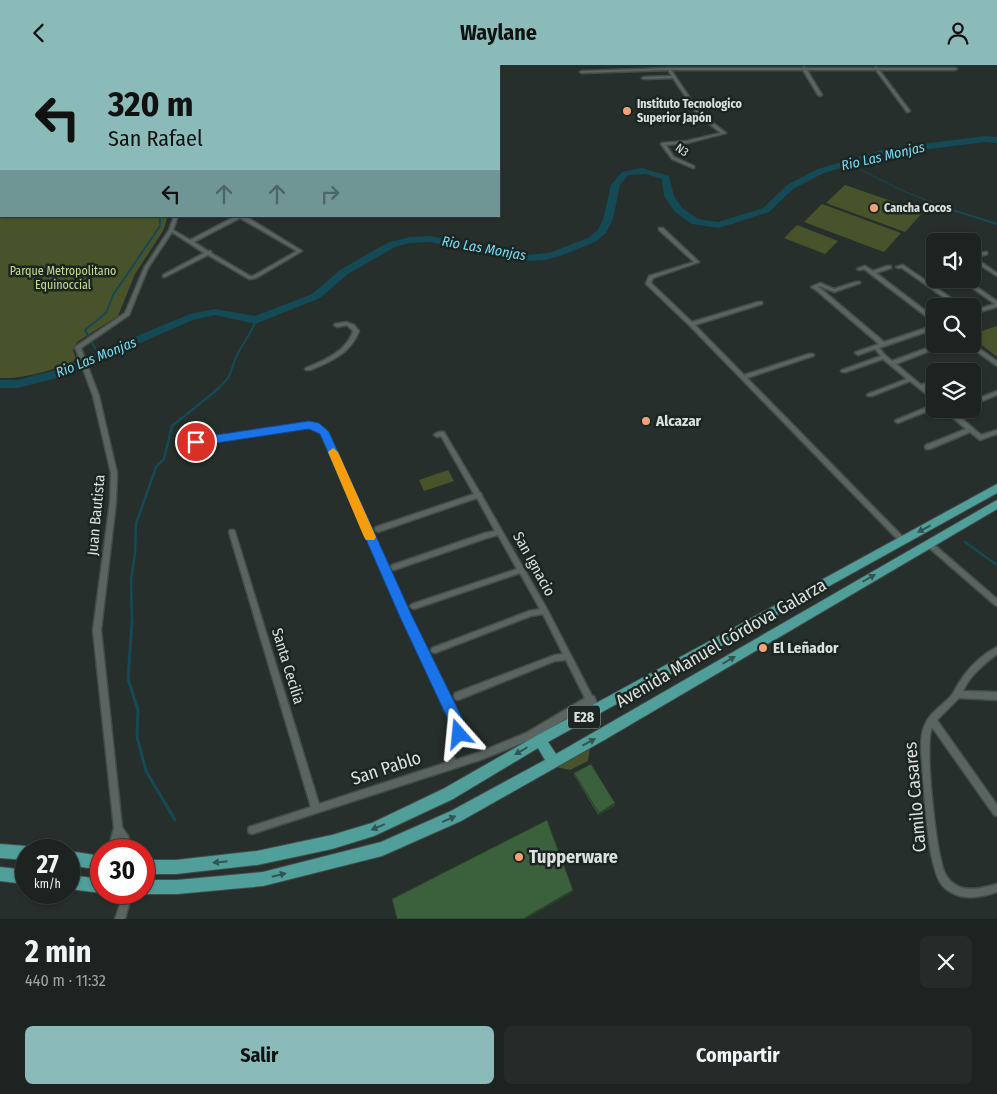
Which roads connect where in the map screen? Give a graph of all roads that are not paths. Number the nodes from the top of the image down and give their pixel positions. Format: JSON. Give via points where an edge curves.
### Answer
{"nodes":[{"id":1,"x":909,"y":66,"type":"edge"},
{"id":2,"x":943,"y":66,"type":"edge"},
{"id":3,"x":779,"y":67,"type":"edge"},
{"id":4,"x":841,"y":67,"type":"edge"},
{"id":5,"x":876,"y":67,"type":"junction"},
{"id":6,"x":804,"y":68,"type":"junction"},
{"id":7,"x":669,"y":69,"type":"junction"},
{"id":8,"x":582,"y":72,"type":"dead end"},
{"id":9,"x":673,"y":77,"type":"junction"},
{"id":10,"x":644,"y":78,"type":"dead end"},
{"id":11,"x":820,"y":95,"type":"dead end"},
{"id":12,"x":908,"y":111,"type":"dead end"},
{"id":13,"x":693,"y":167,"type":"dead end"},
{"id":14,"x":176,"y":217,"type":"edge"},
{"id":15,"x":239,"y":217,"type":"edge"},
{"id":16,"x":243,"y":217,"type":"edge"},
{"id":17,"x":661,"y":229,"type":"dead end"},
{"id":18,"x":171,"y":230,"type":"junction"},
{"id":19,"x":192,"y":241,"type":"junction"},
{"id":20,"x":209,"y":252,"type":"junction"},
{"id":21,"x":985,"y":253,"type":"dead end"},
{"id":22,"x":981,"y":255,"type":"edge"},
{"id":23,"x":981,"y":264,"type":"edge"},
{"id":24,"x":889,"y":267,"type":"dead end"},
{"id":25,"x":898,"y":267,"type":"dead end"},
{"id":26,"x":859,"y":269,"type":"dead end"},
{"id":27,"x":872,"y":273,"type":"junction"},
{"id":28,"x":997,"y":275,"type":"edge"},
{"id":29,"x":164,"y":276,"type":"dead end"},
{"id":30,"x":858,"y":283,"type":"dead end"},
{"id":31,"x":975,"y":288,"type":"edge"},
{"id":32,"x":948,"y":298,"type":"edge"},
{"id":33,"x":760,"y":303,"type":"dead end"},
{"id":34,"x":997,"y":304,"type":"edge"},
{"id":35,"x":981,"y":310,"type":"edge"},
{"id":36,"x":926,"y":314,"type":"edge"},
{"id":37,"x":691,"y":323,"type":"junction"},
{"id":38,"x":337,"y":325,"type":"dead end"},
{"id":39,"x":926,"y":330,"type":"edge"},
{"id":40,"x":872,"y":335,"type":"joint"},
{"id":41,"x":884,"y":345,"type":"junction"},
{"id":42,"x":876,"y":347,"type":"junction"},
{"id":43,"x":926,"y":350,"type":"edge"},
{"id":44,"x":981,"y":352,"type":"edge"},
{"id":45,"x":858,"y":353,"type":"dead end"},
{"id":46,"x":811,"y":355,"type":"dead end"},
{"id":47,"x":884,"y":357,"type":"junction"},
{"id":48,"x":892,"y":363,"type":"junction"},
{"id":49,"x":997,"y":364,"type":"edge"},
{"id":50,"x":308,"y":369,"type":"dead end"},
{"id":51,"x":844,"y":371,"type":"dead end"},
{"id":52,"x":744,"y":377,"type":"junction"},
{"id":53,"x":911,"y":379,"type":"junction"},
{"id":54,"x":926,"y":385,"type":"edge"},
{"id":55,"x":921,"y":387,"type":"junction"},
{"id":56,"x":926,"y":391,"type":"edge"},
{"id":57,"x":997,"y":393,"type":"edge"},
{"id":58,"x":870,"y":395,"type":"dead end"},
{"id":59,"x":981,"y":399,"type":"edge"},
{"id":60,"x":926,"y":410,"type":"edge"},
{"id":61,"x":957,"y":418,"type":"edge"},
{"id":62,"x":898,"y":421,"type":"dead end"},
{"id":63,"x":970,"y":430,"type":"junction"},
{"id":64,"x":997,"y":433,"type":"edge"},
{"id":65,"x":440,"y":434,"type":"dead end"},
{"id":66,"x":196,"y":442,"type":"dead end"},
{"id":67,"x":928,"y":447,"type":"dead end"},
{"id":68,"x":997,"y":488,"type":"edge"},
{"id":69,"x":479,"y":495,"type":"junction"},
{"id":70,"x":997,"y":504,"type":"edge"},
{"id":71,"x":951,"y":514,"type":"junction"},
{"id":72,"x":964,"y":524,"type":"junction"},
{"id":73,"x":378,"y":529,"type":"dead end"},
{"id":74,"x":232,"y":532,"type":"dead end"},
{"id":75,"x":500,"y":532,"type":"junction"},
{"id":76,"x":902,"y":540,"type":"junction"},
{"id":77,"x":930,"y":544,"type":"junction"},
{"id":78,"x":394,"y":567,"type":"dead end"},
{"id":79,"x":521,"y":570,"type":"junction"},
{"id":80,"x":997,"y":603,"type":"edge"},
{"id":81,"x":414,"y":606,"type":"dead end"},
{"id":82,"x":545,"y":611,"type":"junction"},
{"id":83,"x":435,"y":650,"type":"dead end"},
{"id":84,"x":997,"y":650,"type":"edge"},
{"id":85,"x":569,"y":657,"type":"junction"},
{"id":86,"x":957,"y":694,"type":"junction"},
{"id":87,"x":458,"y":696,"type":"dead end"},
{"id":88,"x":997,"y":696,"type":"edge"},
{"id":89,"x":594,"y":705,"type":"junction"},
{"id":90,"x":932,"y":720,"type":"junction"},
{"id":91,"x":535,"y":738,"type":"junction"},
{"id":92,"x":552,"y":761,"type":"junction"},
{"id":93,"x":454,"y":763,"type":"junction"},
{"id":94,"x":316,"y":807,"type":"junction"},
{"id":95,"x":997,"y":812,"type":"edge"},
{"id":96,"x":118,"y":828,"type":"junction"},
{"id":97,"x":252,"y":830,"type":"dead end"},
{"id":98,"x":115,"y":839,"type":"edge"},
{"id":99,"x":125,"y":839,"type":"edge"},
{"id":100,"x":0,"y":851,"type":"edge"},
{"id":101,"x":15,"y":852,"type":"edge"},
{"id":102,"x":155,"y":867,"type":"edge"},
{"id":103,"x":0,"y":874,"type":"edge"},
{"id":104,"x":15,"y":876,"type":"edge"},
{"id":105,"x":155,"y":887,"type":"edge"},
{"id":106,"x":997,"y":888,"type":"edge"},
{"id":107,"x":125,"y":904,"type":"edge"},
{"id":108,"x":120,"y":919,"type":"edge"}],
"edges":[{"from":1,"to":2,"type":"street","via":[[953,69]]},
{"from":1,"to":5,"type":"street"},
{"from":3,"to":6,"type":"street"},
{"from":3,"to":7,"type":"street"},
{"from":4,"to":5,"type":"street"},
{"from":4,"to":6,"type":"street"},
{"from":5,"to":12,"type":"street"},
{"from":6,"to":11,"type":"street"},
{"from":7,"to":8,"type":"street"},
{"from":7,"to":9,"type":"street","name":"N3"},
{"from":9,"to":10,"type":"street"},
{"from":9,"to":13,"type":"street","name":"N3","via":[[699,114],[724,133],[662,144],[672,158]]},
{"from":14,"to":18,"type":"street","name":"Juan Bautista"},
{"from":15,"to":19,"type":"street"},
{"from":16,"to":20,"type":"street","via":[[300,251],[252,278]]},
{"from":17,"to":37,"type":"street","via":[[697,262],[651,277],[648,283]]},
{"from":18,"to":19,"type":"street"},
{"from":18,"to":96,"type":"street","name":"Juan Bautista","via":[[146,268],[127,314],[78,347],[96,397],[114,473],[97,630]]},
{"from":19,"to":20,"type":"street"},
{"from":20,"to":29,"type":"street"},
{"from":21,"to":22,"type":"street"},
{"from":23,"to":28,"type":"street"},
{"from":24,"to":27,"type":"street"},
{"from":25,"to":32,"type":"street","via":[[903,265]]},
{"from":26,"to":27,"type":"street","via":[[865,267]]},
{"from":27,"to":36,"type":"street"},
{"from":30,"to":40,"type":"street","via":[[834,291],[820,284],[813,287],[866,334]]},
{"from":31,"to":34,"type":"street"},
{"from":33,"to":37,"type":"street"},
{"from":34,"to":35,"type":"street"},
{"from":37,"to":52,"type":"street"},
{"from":38,"to":50,"type":"street","via":[[351,325],[356,331],[354,339],[331,358]]},
{"from":39,"to":41,"type":"street"},
{"from":40,"to":41,"type":"street"},
{"from":41,"to":42,"type":"street"},
{"from":42,"to":45,"type":"street"},
{"from":42,"to":47,"type":"street"},
{"from":43,"to":48,"type":"street"},
{"from":44,"to":49,"type":"street"},
{"from":46,"to":52,"type":"street"},
{"from":47,"to":48,"type":"street"},
{"from":47,"to":51,"type":"street"},
{"from":48,"to":53,"type":"street"},
{"from":52,"to":76,"type":"street"},
{"from":53,"to":55,"type":"street"},
{"from":53,"to":58,"type":"street"},
{"from":54,"to":55,"type":"street"},
{"from":55,"to":56,"type":"street"},
{"from":57,"to":59,"type":"street"},
{"from":60,"to":62,"type":"street"},
{"from":61,"to":63,"type":"street"},
{"from":63,"to":64,"type":"street","via":[[984,438]]},
{"from":63,"to":67,"type":"street"},
{"from":65,"to":69,"type":"street","name":"San Ignacio"},
{"from":66,"to":93,"type":"street","via":[[309,425],[324,432],[460,729],[449,757]]},
{"from":68,"to":71,"type":"main road","name":"Avenida Manuel Córdova Galarza","number":"E28"},
{"from":69,"to":73,"type":"street"},
{"from":69,"to":75,"type":"street","name":"San Ignacio"},
{"from":70,"to":72,"type":"main road","name":"Avenida Manuel Córdova Galarza","number":"E28"},
{"from":71,"to":72,"type":"main road","via":[[961,517]]},
{"from":71,"to":76,"type":"main road","name":"Avenida Manuel Córdova Galarza","number":"E28","one_way":true},
{"from":72,"to":77,"type":"main road","name":"Avenida Manuel Córdova Galarza","number":"E28"},
{"from":74,"to":94,"type":"street","name":"Santa Cecilia"},
{"from":75,"to":78,"type":"street"},
{"from":75,"to":79,"type":"street","name":"San Ignacio"},
{"from":76,"to":89,"type":"main road","name":"Avenida Manuel Córdova Galarza","number":"E28"},
{"from":77,"to":80,"type":"street"},
{"from":92,"to":77,"type":"main road","name":"Avenida Manuel Córdova Galarza","number":"E28","one_way":true},
{"from":79,"to":81,"type":"street"},
{"from":79,"to":82,"type":"street","name":"San Ignacio"},
{"from":82,"to":83,"type":"street","via":[[531,613]]},
{"from":82,"to":85,"type":"street","name":"San Ignacio"},
{"from":84,"to":86,"type":"street","name":"Camilo Casares","via":[[974,668]]},
{"from":85,"to":87,"type":"street","via":[[555,658]]},
{"from":85,"to":89,"type":"street","name":"San Ignacio"},
{"from":86,"to":88,"type":"street"},
{"from":86,"to":90,"type":"street","name":"Camilo Casares"},
{"from":89,"to":91,"type":"main road","name":"Avenida Manuel Córdova Galarza","number":"E28"},
{"from":90,"to":95,"type":"street"},
{"from":90,"to":106,"type":"street","name":"Camilo Casares","via":[[926,729],[924,748],[936,857],[942,877],[949,886],[962,893],[980,894]]},
{"from":91,"to":92,"type":"main road"},
{"from":91,"to":93,"type":"street","name":"San Pablo"},
{"from":91,"to":102,"type":"main road","name":"Avenida Manuel Córdova Galarza","number":"E28","one_way":true,"via":[[448,794],[374,829],[332,843],[257,858]]},
{"from":105,"to":92,"type":"main road","name":"Avenida Manuel Córdova Galarza","number":"E28","one_way":true,"via":[[263,879],[382,849],[456,816]]},
{"from":93,"to":94,"type":"street","name":"San Pablo"},
{"from":94,"to":97,"type":"street","name":"San Pablo"},
{"from":96,"to":98,"type":"street","name":"Juan Bautista"},
{"from":96,"to":99,"type":"street","name":"Juan Bautista"},
{"from":100,"to":101,"type":"main road"},
{"from":103,"to":104,"type":"main road"},
{"from":107,"to":108,"type":"street"}]}
